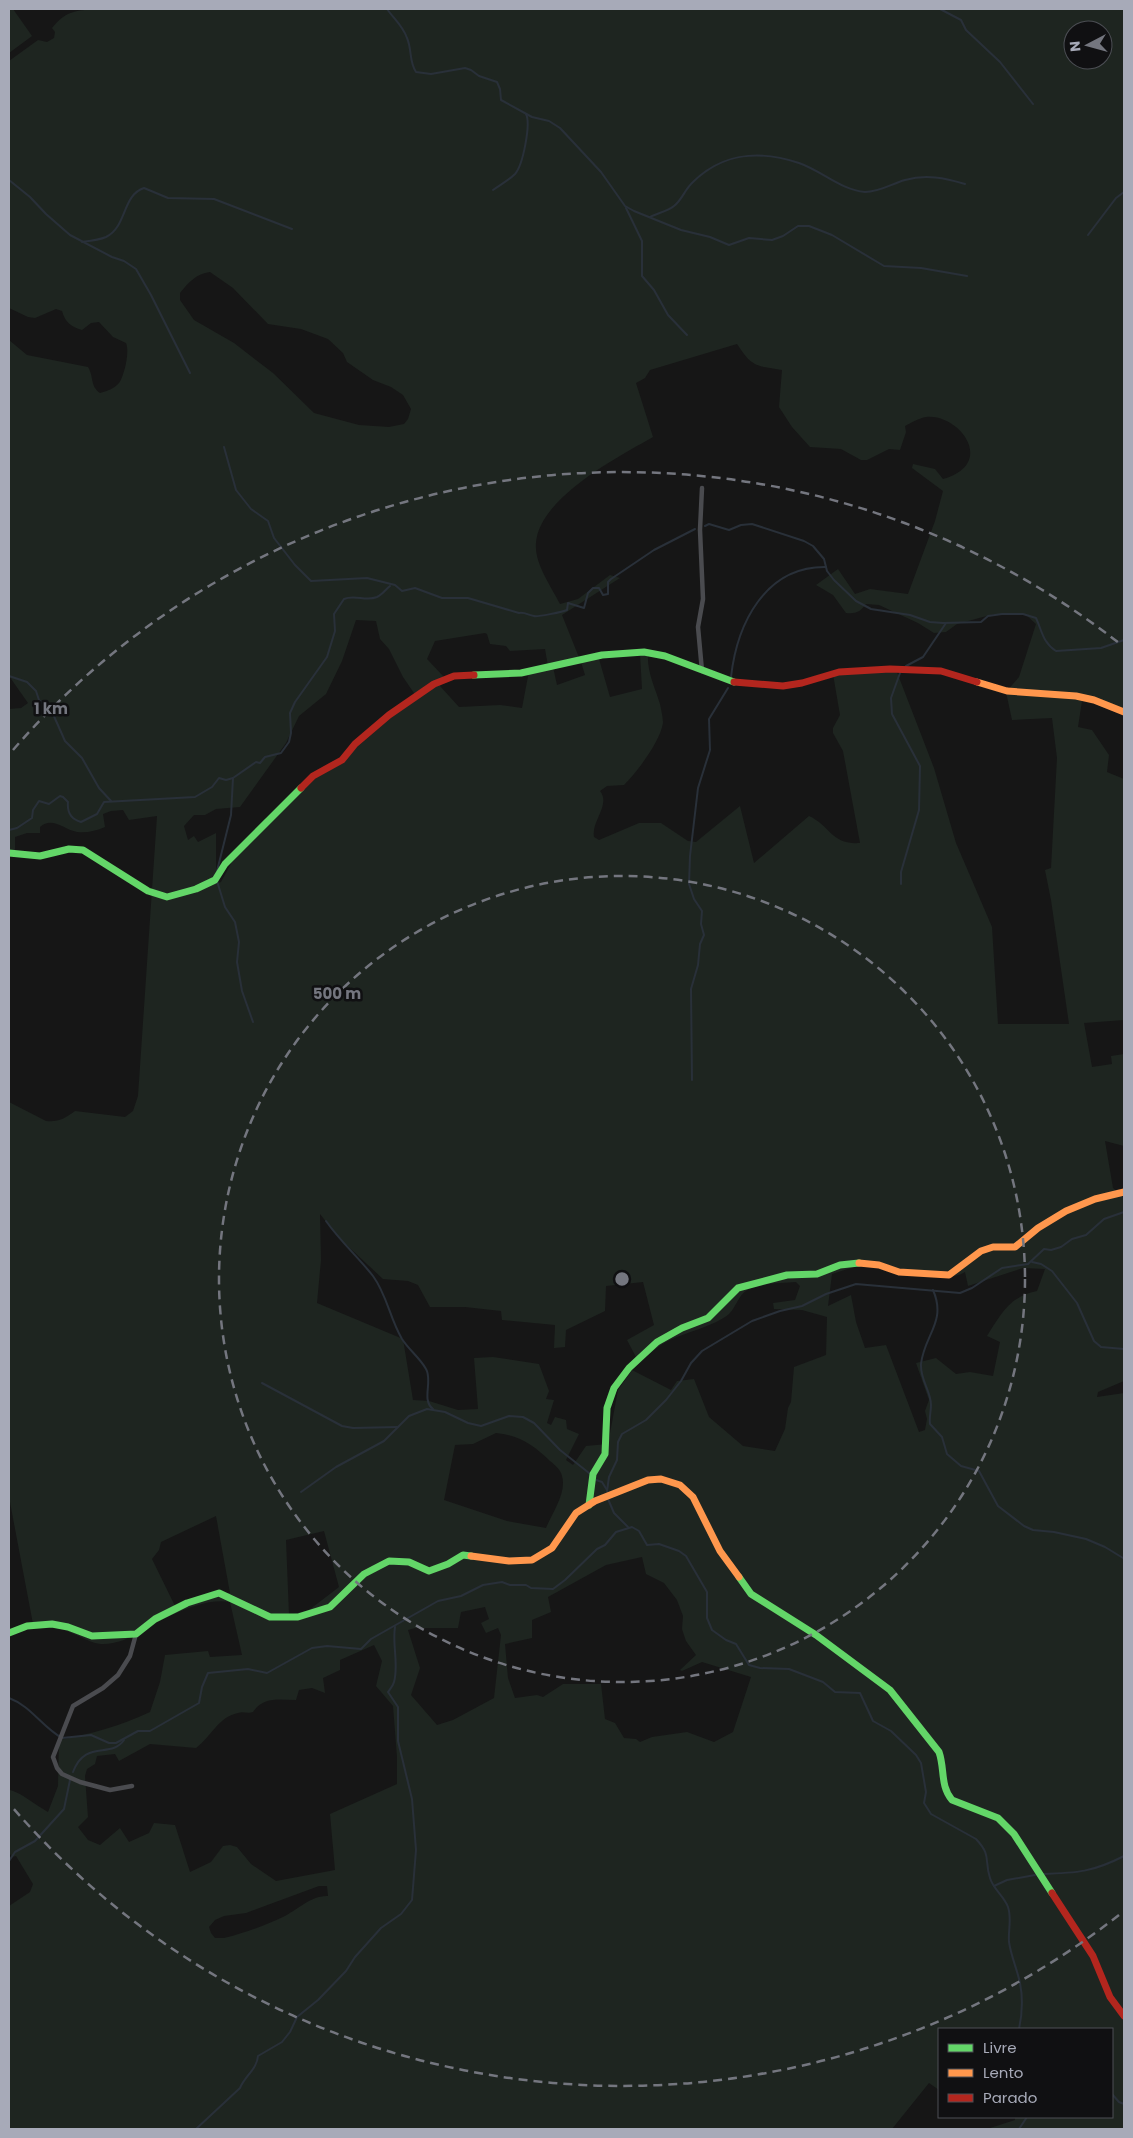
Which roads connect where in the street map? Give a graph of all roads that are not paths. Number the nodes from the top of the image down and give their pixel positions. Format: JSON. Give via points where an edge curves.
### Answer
{"nodes":[{"id":1,"x":702,"y":488,"type":"dead end"},
{"id":2,"x":702,"y":671,"type":"junction"},
{"id":3,"x":1124,"y":712,"type":"edge"},
{"id":4,"x":9,"y":853,"type":"edge"},
{"id":5,"x":1124,"y":1192,"type":"edge"},
{"id":6,"x":589,"y":1505,"type":"junction"},
{"id":7,"x":9,"y":1633,"type":"edge"},
{"id":8,"x":136,"y":1634,"type":"junction"},
{"id":9,"x":132,"y":1786,"type":"dead end"},
{"id":10,"x":1124,"y":2016,"type":"edge"}],
"edges":[{"from":1,"to":2,"type":"street","via":[[703,599],[698,628]]},
{"from":2,"to":3,"type":"street","via":[[734,683],[784,686],[802,684],[839,672],[941,671],[1007,691],[1094,700]]},
{"from":2,"to":4,"type":"street","via":[[665,656],[621,652],[521,673],[454,676],[434,684],[382,720],[342,760],[313,776],[226,864],[215,880],[167,897],[148,890],[83,850],[69,849],[40,856]]},
{"from":5,"to":6,"type":"street","via":[[1107,1194],[1085,1203],[1038,1228],[1015,1247],[993,1247],[981,1251],[949,1275],[899,1272],[879,1265],[857,1263],[738,1288],[708,1318],[656,1342],[614,1388],[607,1408],[605,1454],[593,1474]]},
{"from":6,"to":8,"type":"street","via":[[576,1514],[552,1548],[532,1560],[464,1556],[429,1571],[410,1562],[389,1562],[364,1574],[330,1606],[298,1617],[270,1617],[220,1593],[187,1603]]},
{"from":6,"to":10,"type":"street","via":[[648,1480],[661,1479],[680,1485],[692,1497],[720,1551],[750,1594],[816,1635],[890,1690],[940,1754],[947,1796],[998,1818],[1014,1834],[1093,1956],[1110,1997]]},
{"from":7,"to":8,"type":"street","via":[[27,1626],[52,1624],[92,1636]]},
{"from":8,"to":9,"type":"street","via":[[130,1656],[118,1675],[73,1706],[53,1757],[62,1774],[80,1782],[110,1790]]}]}
